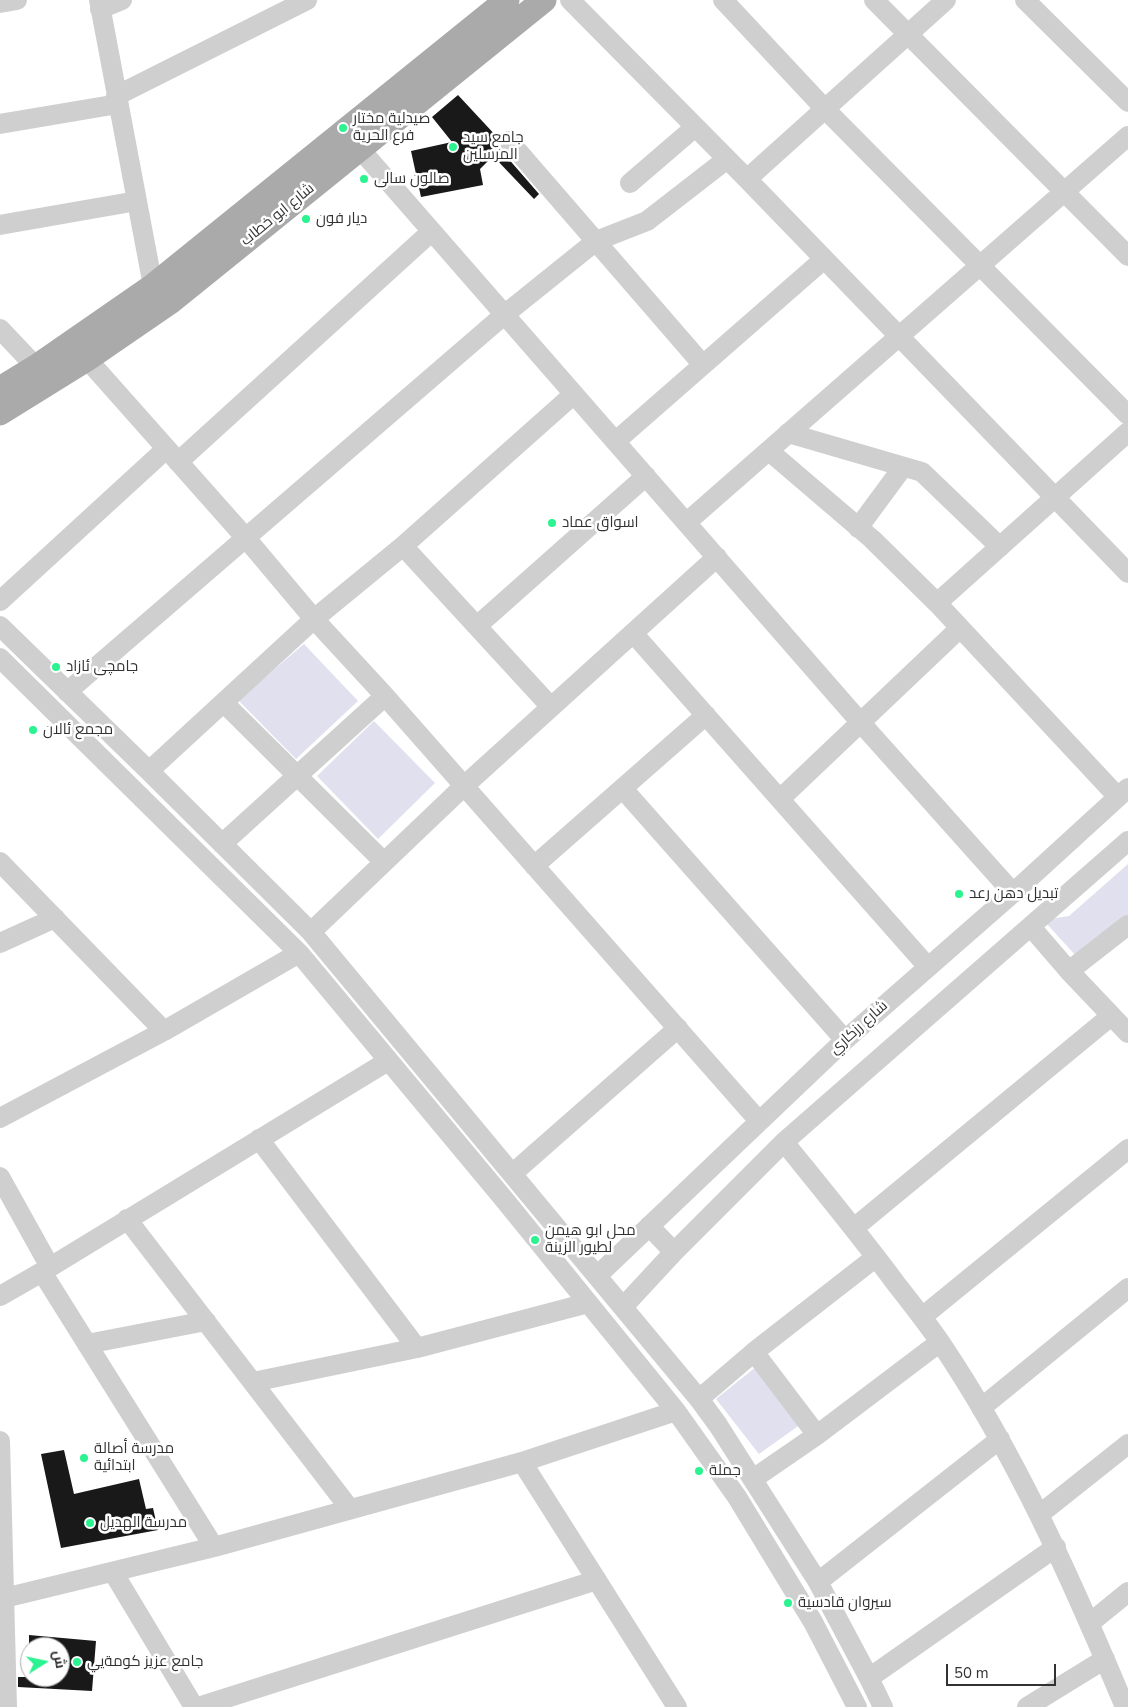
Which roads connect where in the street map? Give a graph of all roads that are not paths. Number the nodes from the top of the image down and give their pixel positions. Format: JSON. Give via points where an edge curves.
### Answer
{"nodes":[{"id":1,"x":17,"y":0,"type":"edge"},
{"id":2,"x":122,"y":0,"type":"edge"},
{"id":3,"x":307,"y":0,"type":"edge"},
{"id":4,"x":507,"y":0,"type":"edge"},
{"id":5,"x":544,"y":0,"type":"edge"},
{"id":6,"x":570,"y":0,"type":"edge"},
{"id":7,"x":723,"y":0,"type":"edge"},
{"id":8,"x":874,"y":0,"type":"edge"},
{"id":9,"x":946,"y":0,"type":"edge"},
{"id":10,"x":1025,"y":0,"type":"edge"},
{"id":11,"x":0,"y":3,"type":"edge"},
{"id":12,"x":100,"y":4,"type":"edge"},
{"id":13,"x":279,"y":6,"type":"edge"},
{"id":14,"x":907,"y":35,"type":"junction"},
{"id":15,"x":117,"y":100,"type":"junction"},
{"id":16,"x":1128,"y":102,"type":"edge"},
{"id":17,"x":825,"y":109,"type":"junction"},
{"id":18,"x":0,"y":124,"type":"edge"},
{"id":19,"x":694,"y":128,"type":"junction"},
{"id":20,"x":1128,"y":136,"type":"edge"},
{"id":21,"x":509,"y":141,"type":"dead end"},
{"id":22,"x":360,"y":149,"type":"junction"},
{"id":23,"x":727,"y":160,"type":"junction"},
{"id":24,"x":747,"y":179,"type":"junction"},
{"id":25,"x":630,"y":183,"type":"dead end"},
{"id":26,"x":1065,"y":192,"type":"junction"},
{"id":27,"x":136,"y":201,"type":"junction"},
{"id":28,"x":0,"y":225,"type":"edge"},
{"id":29,"x":431,"y":232,"type":"junction"},
{"id":30,"x":596,"y":241,"type":"junction"},
{"id":31,"x":1128,"y":256,"type":"edge"},
{"id":32,"x":823,"y":260,"type":"junction"},
{"id":33,"x":980,"y":265,"type":"junction"},
{"id":34,"x":153,"y":286,"type":"junction"},
{"id":35,"x":504,"y":315,"type":"junction"},
{"id":36,"x":0,"y":329,"type":"edge"},
{"id":37,"x":898,"y":337,"type":"junction"},
{"id":38,"x":87,"y":359,"type":"junction"},
{"id":39,"x":703,"y":365,"type":"junction"},
{"id":40,"x":36,"y":367,"type":"junction"},
{"id":41,"x":0,"y":389,"type":"edge"},
{"id":42,"x":574,"y":394,"type":"junction"},
{"id":43,"x":0,"y":413,"type":"edge"},
{"id":44,"x":1128,"y":414,"type":"edge"},
{"id":45,"x":1128,"y":432,"type":"edge"},
{"id":46,"x":788,"y":433,"type":"junction"},
{"id":47,"x":616,"y":442,"type":"junction"},
{"id":48,"x":768,"y":451,"type":"junction"},
{"id":49,"x":172,"y":455,"type":"junction"},
{"id":50,"x":903,"y":467,"type":"junction"},
{"id":51,"x":646,"y":476,"type":"junction"},
{"id":52,"x":1055,"y":497,"type":"junction"},
{"id":53,"x":686,"y":522,"type":"junction"},
{"id":54,"x":858,"y":528,"type":"junction"},
{"id":55,"x":244,"y":538,"type":"junction"},
{"id":56,"x":403,"y":546,"type":"junction"},
{"id":57,"x":1000,"y":547,"type":"junction"},
{"id":58,"x":717,"y":557,"type":"junction"},
{"id":59,"x":1128,"y":572,"type":"edge"},
{"id":60,"x":0,"y":601,"type":"edge"},
{"id":61,"x":937,"y":604,"type":"junction"},
{"id":62,"x":314,"y":619,"type":"junction"},
{"id":63,"x":0,"y":626,"type":"edge"},
{"id":64,"x":477,"y":626,"type":"junction"},
{"id":65,"x":960,"y":628,"type":"junction"},
{"id":66,"x":633,"y":633,"type":"junction"},
{"id":67,"x":0,"y":658,"type":"edge"},
{"id":68,"x":67,"y":692,"type":"junction"},
{"id":69,"x":385,"y":696,"type":"junction"},
{"id":70,"x":224,"y":703,"type":"junction"},
{"id":71,"x":552,"y":707,"type":"junction"},
{"id":72,"x":706,"y":716,"type":"junction"},
{"id":73,"x":861,"y":723,"type":"junction"},
{"id":74,"x":149,"y":771,"type":"junction"},
{"id":75,"x":297,"y":776,"type":"junction"},
{"id":76,"x":464,"y":786,"type":"junction"},
{"id":77,"x":623,"y":789,"type":"junction"},
{"id":78,"x":1123,"y":792,"type":"edge"},
{"id":79,"x":780,"y":799,"type":"junction"},
{"id":80,"x":1128,"y":841,"type":"edge"},
{"id":81,"x":222,"y":844,"type":"junction"},
{"id":82,"x":0,"y":862,"type":"edge"},
{"id":83,"x":384,"y":862,"type":"junction"},
{"id":84,"x":534,"y":866,"type":"junction"},
{"id":85,"x":1013,"y":894,"type":"junction"},
{"id":86,"x":55,"y":918,"type":"junction"},
{"id":87,"x":1128,"y":925,"type":"edge"},
{"id":88,"x":1031,"y":927,"type":"junction"},
{"id":89,"x":311,"y":932,"type":"junction"},
{"id":90,"x":0,"y":943,"type":"edge"},
{"id":91,"x":299,"y":953,"type":"junction"},
{"id":92,"x":928,"y":967,"type":"junction"},
{"id":93,"x":1069,"y":971,"type":"junction"},
{"id":94,"x":364,"y":994,"type":"junction"},
{"id":95,"x":345,"y":1009,"type":"junction"},
{"id":96,"x":1111,"y":1016,"type":"junction"},
{"id":97,"x":678,"y":1028,"type":"junction"},
{"id":98,"x":164,"y":1031,"type":"junction"},
{"id":99,"x":1128,"y":1033,"type":"edge"},
{"id":100,"x":845,"y":1040,"type":"junction"},
{"id":101,"x":388,"y":1060,"type":"junction"},
{"id":102,"x":0,"y":1118,"type":"edge"},
{"id":103,"x":759,"y":1120,"type":"junction"},
{"id":104,"x":259,"y":1139,"type":"junction"},
{"id":105,"x":784,"y":1142,"type":"junction"},
{"id":106,"x":1128,"y":1150,"type":"edge"},
{"id":107,"x":512,"y":1174,"type":"junction"},
{"id":108,"x":0,"y":1177,"type":"edge"},
{"id":109,"x":128,"y":1219,"type":"junction"},
{"id":110,"x":648,"y":1226,"type":"junction"},
{"id":111,"x":854,"y":1228,"type":"junction"},
{"id":112,"x":674,"y":1252,"type":"junction"},
{"id":113,"x":876,"y":1257,"type":"junction"},
{"id":114,"x":46,"y":1269,"type":"junction"},
{"id":115,"x":597,"y":1276,"type":"junction"},
{"id":116,"x":1128,"y":1288,"type":"edge"},
{"id":117,"x":0,"y":1296,"type":"edge"},
{"id":118,"x":588,"y":1303,"type":"junction"},
{"id":119,"x":623,"y":1307,"type":"junction"},
{"id":120,"x":922,"y":1317,"type":"junction"},
{"id":121,"x":206,"y":1321,"type":"junction"},
{"id":122,"x":940,"y":1342,"type":"junction"},
{"id":123,"x":87,"y":1344,"type":"junction"},
{"id":124,"x":417,"y":1348,"type":"junction"},
{"id":125,"x":754,"y":1352,"type":"junction"},
{"id":126,"x":253,"y":1382,"type":"junction"},
{"id":127,"x":699,"y":1399,"type":"junction"},
{"id":128,"x":981,"y":1408,"type":"junction"},
{"id":129,"x":676,"y":1411,"type":"junction"},
{"id":130,"x":816,"y":1435,"type":"junction"},
{"id":131,"x":1000,"y":1439,"type":"junction"},
{"id":132,"x":728,"y":1440,"type":"junction"},
{"id":133,"x":0,"y":1441,"type":"edge"},
{"id":134,"x":1128,"y":1444,"type":"edge"},
{"id":135,"x":707,"y":1455,"type":"junction"},
{"id":136,"x":522,"y":1462,"type":"junction"},
{"id":137,"x":752,"y":1479,"type":"junction"},
{"id":138,"x":350,"y":1509,"type":"junction"},
{"id":139,"x":1040,"y":1514,"type":"junction"},
{"id":140,"x":214,"y":1547,"type":"junction"},
{"id":141,"x":1056,"y":1547,"type":"junction"},
{"id":142,"x":113,"y":1572,"type":"junction"},
{"id":143,"x":597,"y":1580,"type":"junction"},
{"id":144,"x":818,"y":1582,"type":"junction"},
{"id":145,"x":1128,"y":1592,"type":"edge"},
{"id":146,"x":2,"y":1599,"type":"edge"},
{"id":147,"x":1090,"y":1623,"type":"junction"},
{"id":148,"x":1105,"y":1659,"type":"junction"},
{"id":149,"x":869,"y":1678,"type":"junction"},
{"id":150,"x":7,"y":1707,"type":"edge"},
{"id":151,"x":194,"y":1707,"type":"edge"},
{"id":152,"x":198,"y":1707,"type":"edge"},
{"id":153,"x":675,"y":1707,"type":"edge"},
{"id":154,"x":857,"y":1707,"type":"edge"},
{"id":155,"x":883,"y":1707,"type":"edge"},
{"id":156,"x":1027,"y":1707,"type":"edge"},
{"id":157,"x":1125,"y":1707,"type":"edge"}],
"edges":[{"from":1,"to":11,"type":"street"},
{"from":2,"to":12,"type":"street"},
{"from":3,"to":13,"type":"street"},
{"from":4,"to":34,"type":"main road","name":"شارع ابو خطاب"},
{"from":5,"to":22,"type":"main road","name":"شارع ابو خطاب"},
{"from":6,"to":19,"type":"street"},
{"from":7,"to":17,"type":"street"},
{"from":8,"to":14,"type":"street"},
{"from":9,"to":14,"type":"street"},
{"from":10,"to":16,"type":"street"},
{"from":12,"to":15,"type":"street"},
{"from":13,"to":15,"type":"street"},
{"from":14,"to":17,"type":"street"},
{"from":14,"to":26,"type":"street"},
{"from":15,"to":18,"type":"street"},
{"from":15,"to":27,"type":"street"},
{"from":17,"to":24,"type":"street"},
{"from":17,"to":33,"type":"street"},
{"from":19,"to":23,"type":"street"},
{"from":19,"to":25,"type":"street"},
{"from":20,"to":26,"type":"street"},
{"from":21,"to":30,"type":"street"},
{"from":22,"to":29,"type":"street"},
{"from":22,"to":38,"type":"main road","name":"شارع ابو خطاب","via":[[176,297]]},
{"from":23,"to":24,"type":"street"},
{"from":23,"to":30,"type":"street","via":[[646,221]]},
{"from":24,"to":32,"type":"street"},
{"from":26,"to":31,"type":"street"},
{"from":26,"to":33,"type":"street"},
{"from":27,"to":28,"type":"street"},
{"from":27,"to":34,"type":"street"},
{"from":29,"to":35,"type":"street"},
{"from":29,"to":49,"type":"street"},
{"from":30,"to":35,"type":"street"},
{"from":30,"to":39,"type":"street"},
{"from":32,"to":37,"type":"street"},
{"from":32,"to":39,"type":"street"},
{"from":33,"to":37,"type":"street"},
{"from":33,"to":44,"type":"street"},
{"from":34,"to":40,"type":"main road","name":"شارع ابو خطاب"},
{"from":35,"to":42,"type":"street"},
{"from":35,"to":55,"type":"street"},
{"from":36,"to":40,"type":"street"},
{"from":37,"to":46,"type":"street"},
{"from":37,"to":52,"type":"street"},
{"from":38,"to":43,"type":"main road","name":"شارع ابو خطاب"},
{"from":38,"to":49,"type":"street"},
{"from":39,"to":47,"type":"street"},
{"from":40,"to":41,"type":"main road","name":"شارع ابو خطاب"},
{"from":42,"to":47,"type":"street"},
{"from":42,"to":56,"type":"street"},
{"from":45,"to":52,"type":"street"},
{"from":46,"to":48,"type":"street"},
{"from":46,"to":50,"type":"street"},
{"from":47,"to":51,"type":"street"},
{"from":48,"to":53,"type":"street"},
{"from":48,"to":54,"type":"street"},
{"from":49,"to":55,"type":"street"},
{"from":49,"to":60,"type":"street"},
{"from":50,"to":54,"type":"street"},
{"from":50,"to":57,"type":"street","via":[[922,472]]},
{"from":51,"to":53,"type":"street"},
{"from":51,"to":64,"type":"street"},
{"from":52,"to":57,"type":"street"},
{"from":52,"to":59,"type":"street"},
{"from":53,"to":58,"type":"street"},
{"from":54,"to":61,"type":"street"},
{"from":55,"to":62,"type":"street"},
{"from":55,"to":68,"type":"street"},
{"from":56,"to":62,"type":"street"},
{"from":56,"to":64,"type":"street"},
{"from":57,"to":61,"type":"street"},
{"from":58,"to":66,"type":"street"},
{"from":58,"to":73,"type":"street"},
{"from":61,"to":65,"type":"street"},
{"from":62,"to":69,"type":"street"},
{"from":62,"to":70,"type":"street"},
{"from":63,"to":68,"type":"street"},
{"from":64,"to":71,"type":"street"},
{"from":65,"to":73,"type":"street"},
{"from":65,"to":78,"type":"street"},
{"from":66,"to":71,"type":"street"},
{"from":66,"to":72,"type":"street"},
{"from":67,"to":91,"type":"street"},
{"from":68,"to":74,"type":"street"},
{"from":69,"to":75,"type":"street"},
{"from":69,"to":76,"type":"street"},
{"from":70,"to":74,"type":"street"},
{"from":70,"to":75,"type":"street"},
{"from":71,"to":76,"type":"street"},
{"from":72,"to":77,"type":"street"},
{"from":72,"to":79,"type":"street"},
{"from":73,"to":79,"type":"street"},
{"from":73,"to":85,"type":"street"},
{"from":74,"to":81,"type":"street"},
{"from":75,"to":81,"type":"street"},
{"from":75,"to":83,"type":"street"},
{"from":76,"to":83,"type":"street"},
{"from":76,"to":84,"type":"street"},
{"from":77,"to":84,"type":"street"},
{"from":77,"to":100,"type":"street"},
{"from":78,"to":85,"type":"street","name":"شارع رزكاري"},
{"from":79,"to":92,"type":"street"},
{"from":80,"to":88,"type":"street"},
{"from":81,"to":89,"type":"street"},
{"from":82,"to":86,"type":"street"},
{"from":83,"to":89,"type":"street"},
{"from":84,"to":97,"type":"street"},
{"from":85,"to":92,"type":"street","name":"شارع رزكاري"},
{"from":86,"to":90,"type":"street"},
{"from":86,"to":98,"type":"street"},
{"from":87,"to":93,"type":"street"},
{"from":88,"to":93,"type":"street"},
{"from":88,"to":105,"type":"street"},
{"from":89,"to":94,"type":"street"},
{"from":91,"to":95,"type":"street"},
{"from":91,"to":98,"type":"street"},
{"from":92,"to":100,"type":"street","name":"شارع رزكاري"},
{"from":93,"to":96,"type":"street"},
{"from":94,"to":95,"type":"street"},
{"from":94,"to":107,"type":"street"},
{"from":95,"to":101,"type":"street"},
{"from":96,"to":99,"type":"street"},
{"from":96,"to":111,"type":"street"},
{"from":97,"to":103,"type":"street"},
{"from":97,"to":107,"type":"street"},
{"from":98,"to":102,"type":"street"},
{"from":100,"to":103,"type":"street","name":"شارع رزكاري"},
{"from":101,"to":104,"type":"street"},
{"from":101,"to":118,"type":"street"},
{"from":103,"to":110,"type":"street","name":"شارع رزكاري"},
{"from":104,"to":109,"type":"street"},
{"from":104,"to":124,"type":"street"},
{"from":105,"to":111,"type":"street"},
{"from":105,"to":112,"type":"street"},
{"from":106,"to":120,"type":"street"},
{"from":107,"to":115,"type":"street"},
{"from":108,"to":114,"type":"street"},
{"from":109,"to":114,"type":"street"},
{"from":109,"to":121,"type":"street"},
{"from":110,"to":112,"type":"street"},
{"from":110,"to":115,"type":"street","name":"شارع رزكاري"},
{"from":111,"to":113,"type":"street"},
{"from":112,"to":119,"type":"street"},
{"from":113,"to":120,"type":"street"},
{"from":113,"to":125,"type":"street"},
{"from":114,"to":117,"type":"street"},
{"from":114,"to":123,"type":"street"},
{"from":115,"to":119,"type":"street"},
{"from":116,"to":128,"type":"street"},
{"from":118,"to":124,"type":"street"},
{"from":118,"to":129,"type":"street"},
{"from":119,"to":127,"type":"street"},
{"from":120,"to":122,"type":"street"},
{"from":121,"to":123,"type":"street"},
{"from":121,"to":126,"type":"street"},
{"from":122,"to":128,"type":"street"},
{"from":122,"to":130,"type":"street"},
{"from":123,"to":140,"type":"street"},
{"from":124,"to":126,"type":"street"},
{"from":125,"to":127,"type":"street"},
{"from":125,"to":130,"type":"street"},
{"from":126,"to":138,"type":"street"},
{"from":127,"to":132,"type":"street"},
{"from":128,"to":131,"type":"street"},
{"from":129,"to":135,"type":"street"},
{"from":129,"to":136,"type":"street"},
{"from":130,"to":137,"type":"street"},
{"from":131,"to":139,"type":"street"},
{"from":131,"to":144,"type":"street"},
{"from":132,"to":135,"type":"street"},
{"from":132,"to":137,"type":"street"},
{"from":133,"to":146,"type":"street"},
{"from":134,"to":139,"type":"street"},
{"from":135,"to":154,"type":"street","via":[[738,1497],[796,1592]]},
{"from":136,"to":138,"type":"street"},
{"from":136,"to":143,"type":"street"},
{"from":137,"to":144,"type":"street"},
{"from":138,"to":140,"type":"street"},
{"from":139,"to":141,"type":"street"},
{"from":140,"to":142,"type":"street"},
{"from":141,"to":147,"type":"street"},
{"from":141,"to":149,"type":"street"},
{"from":142,"to":146,"type":"street"},
{"from":142,"to":151,"type":"street"},
{"from":143,"to":152,"type":"street"},
{"from":143,"to":153,"type":"street"},
{"from":144,"to":149,"type":"street"},
{"from":145,"to":147,"type":"street"},
{"from":146,"to":150,"type":"street"},
{"from":147,"to":148,"type":"street"},
{"from":148,"to":156,"type":"street"},
{"from":148,"to":157,"type":"street"},
{"from":149,"to":155,"type":"street"}]}
